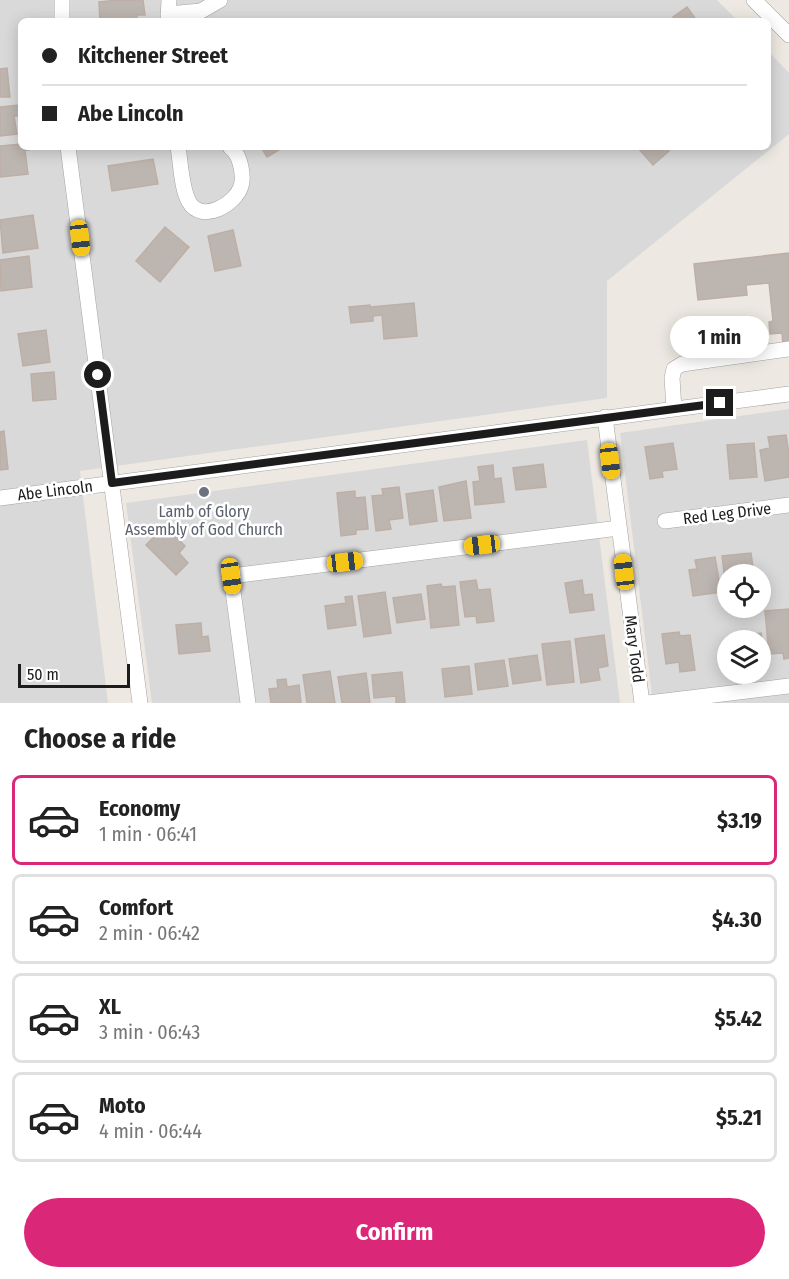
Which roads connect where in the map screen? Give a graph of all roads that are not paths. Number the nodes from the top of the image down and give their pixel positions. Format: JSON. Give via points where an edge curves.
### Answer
{"nodes":[{"id":1,"x":62,"y":0,"type":"edge"},
{"id":2,"x":220,"y":0,"type":"edge"},
{"id":3,"x":754,"y":0,"type":"edge"},
{"id":4,"x":168,"y":12,"type":"edge"},
{"id":5,"x":62,"y":18,"type":"edge"},
{"id":6,"x":789,"y":35,"type":"edge"},
{"id":7,"x":68,"y":150,"type":"edge"},
{"id":8,"x":178,"y":150,"type":"edge"},
{"id":9,"x":234,"y":150,"type":"edge"},
{"id":10,"x":789,"y":349,"type":"edge"},
{"id":11,"x":789,"y":394,"type":"edge"},
{"id":12,"x":674,"y":409,"type":"junction"},
{"id":13,"x":605,"y":417,"type":"junction"},
{"id":14,"x":112,"y":483,"type":"junction"},
{"id":15,"x":0,"y":498,"type":"edge"},
{"id":16,"x":789,"y":505,"type":"edge"},
{"id":17,"x":665,"y":521,"type":"dead end"},
{"id":18,"x":619,"y":528,"type":"junction"},
{"id":19,"x":789,"y":686,"type":"edge"},
{"id":20,"x":140,"y":703,"type":"edge"},
{"id":21,"x":248,"y":703,"type":"edge"},
{"id":22,"x":642,"y":703,"type":"edge"},
{"id":23,"x":648,"y":703,"type":"edge"}],
"edges":[{"from":1,"to":5,"type":"street"},
{"from":2,"to":4,"type":"street","via":[[201,11]]},
{"from":3,"to":6,"type":"street"},
{"from":7,"to":14,"type":"street"},
{"from":8,"to":9,"type":"street","via":[[191,205],[212,211],[237,195],[242,185],[242,170]]},
{"from":10,"to":12,"type":"street","via":[[682,364],[674,369],[672,378]]},
{"from":11,"to":12,"type":"street","name":"Abe Lincoln"},
{"from":12,"to":13,"type":"street","name":"Abe Lincoln"},
{"from":13,"to":14,"type":"street","name":"Abe Lincoln"},
{"from":13,"to":18,"type":"street","name":"Mary Todd"},
{"from":14,"to":15,"type":"street","name":"Abe Lincoln"},
{"from":14,"to":20,"type":"street"},
{"from":16,"to":17,"type":"street","name":"Red Leg Drive"},
{"from":18,"to":21,"type":"street","via":[[231,576]]},
{"from":18,"to":22,"type":"street","name":"Mary Todd"},
{"from":19,"to":23,"type":"street"}]}
